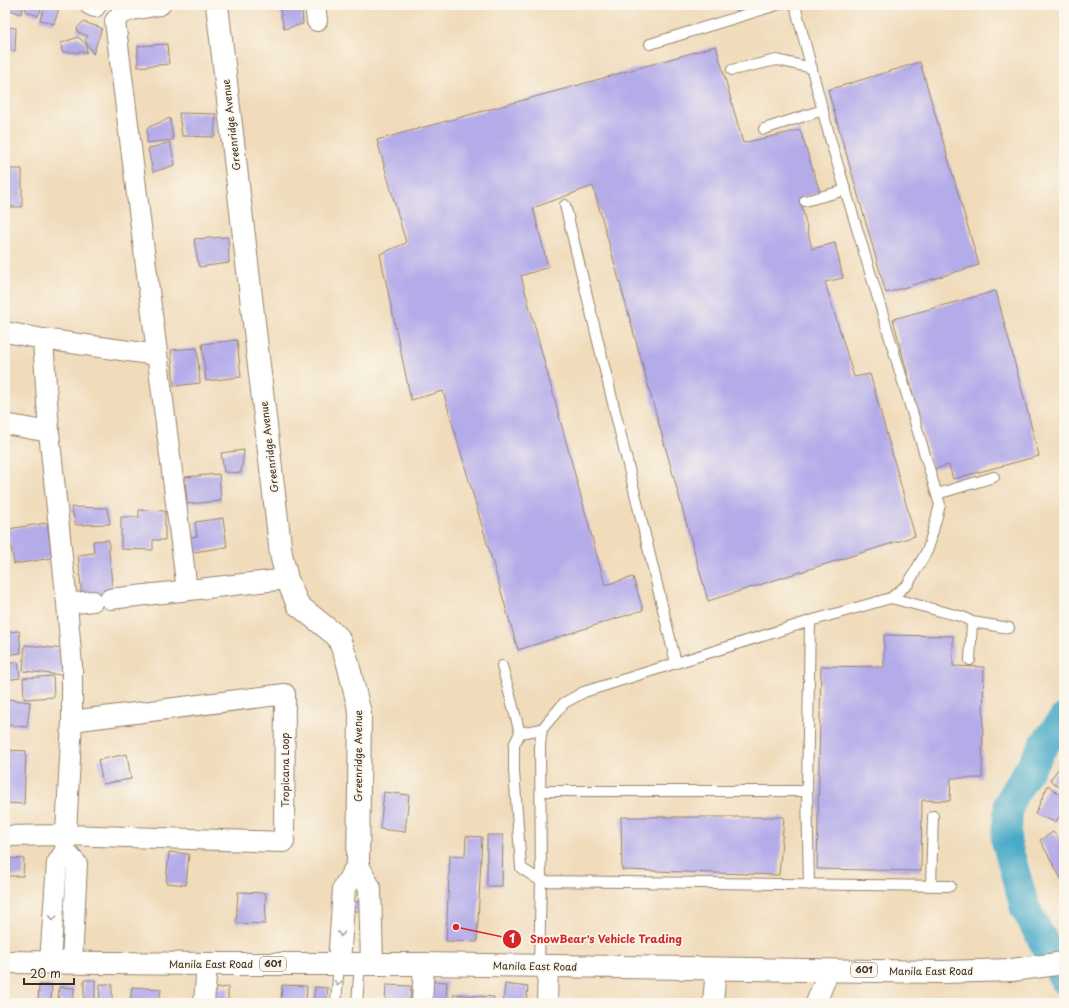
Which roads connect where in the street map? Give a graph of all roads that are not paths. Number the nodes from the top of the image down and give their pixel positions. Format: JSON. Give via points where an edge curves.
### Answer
{"nodes":[{"id":1,"x":160,"y":5,"type":"edge"},
{"id":2,"x":217,"y":5,"type":"edge"},
{"id":3,"x":777,"y":5,"type":"edge"},
{"id":4,"x":795,"y":5,"type":"edge"},
{"id":5,"x":650,"y":44,"type":"dead end"},
{"id":6,"x":812,"y":68,"type":"junction"},
{"id":7,"x":732,"y":70,"type":"dead end"},
{"id":8,"x":823,"y":110,"type":"junction"},
{"id":9,"x":764,"y":129,"type":"dead end"},
{"id":10,"x":846,"y":190,"type":"junction"},
{"id":11,"x":805,"y":201,"type":"dead end"},
{"id":12,"x":565,"y":205,"type":"dead end"},
{"id":13,"x":5,"y":332,"type":"edge"},
{"id":14,"x":43,"y":339,"type":"junction"},
{"id":15,"x":157,"y":355,"type":"junction"},
{"id":16,"x":5,"y":424,"type":"edge"},
{"id":17,"x":49,"y":432,"type":"junction"},
{"id":18,"x":994,"y":476,"type":"dead end"},
{"id":19,"x":937,"y":494,"type":"junction"},
{"id":20,"x":287,"y":580,"type":"junction"},
{"id":21,"x":187,"y":590,"type":"junction"},
{"id":22,"x":891,"y":598,"type":"junction"},
{"id":23,"x":67,"y":604,"type":"junction"},
{"id":24,"x":810,"y":621,"type":"junction"},
{"id":25,"x":972,"y":622,"type":"junction"},
{"id":26,"x":1009,"y":628,"type":"dead end"},
{"id":27,"x":970,"y":660,"type":"dead end"},
{"id":28,"x":676,"y":663,"type":"junction"},
{"id":29,"x":502,"y":666,"type":"dead end"},
{"id":30,"x":72,"y":721,"type":"junction"},
{"id":31,"x":542,"y":730,"type":"junction"},
{"id":32,"x":520,"y":733,"type":"junction"},
{"id":33,"x":541,"y":791,"type":"junction"},
{"id":34,"x":808,"y":791,"type":"junction"},
{"id":35,"x":933,"y":816,"type":"dead end"},
{"id":36,"x":5,"y":836,"type":"edge"},
{"id":37,"x":66,"y":843,"type":"junction"},
{"id":38,"x":358,"y":865,"type":"junction"},
{"id":39,"x":541,"y":881,"type":"junction"},
{"id":40,"x":809,"y":885,"type":"junction"},
{"id":41,"x":931,"y":886,"type":"junction"},
{"id":42,"x":950,"y":886,"type":"dead end"},
{"id":43,"x":5,"y":962,"type":"edge"},
{"id":44,"x":50,"y":962,"type":"junction"},
{"id":45,"x":72,"y":962,"type":"junction"},
{"id":46,"x":1064,"y":963,"type":"edge"},
{"id":47,"x":207,"y":964,"type":"junction"},
{"id":48,"x":357,"y":964,"type":"junction"},
{"id":49,"x":424,"y":964,"type":"junction"},
{"id":50,"x":543,"y":966,"type":"junction"},
{"id":51,"x":716,"y":969,"type":"junction"},
{"id":52,"x":829,"y":970,"type":"junction"},
{"id":53,"x":204,"y":1003,"type":"edge"},
{"id":54,"x":336,"y":1003,"type":"edge"},
{"id":55,"x":357,"y":1003,"type":"edge"},
{"id":56,"x":422,"y":1003,"type":"edge"},
{"id":57,"x":546,"y":1003,"type":"edge"},
{"id":58,"x":713,"y":1003,"type":"edge"},
{"id":59,"x":816,"y":1003,"type":"edge"}],
"edges":[{"from":1,"to":15,"type":"street","via":[[132,10],[121,14],[115,21]]},
{"from":2,"to":20,"type":"street","name":"Greenridge Avenue","via":[[280,546]]},
{"from":3,"to":5,"type":"lane"},
{"from":4,"to":6,"type":"lane"},
{"from":6,"to":7,"type":"lane","via":[[778,60]]},
{"from":6,"to":8,"type":"lane"},
{"from":8,"to":9,"type":"lane"},
{"from":8,"to":10,"type":"lane"},
{"from":10,"to":11,"type":"lane"},
{"from":10,"to":19,"type":"lane"},
{"from":12,"to":28,"type":"lane"},
{"from":13,"to":14,"type":"street"},
{"from":14,"to":15,"type":"street"},
{"from":14,"to":17,"type":"street"},
{"from":15,"to":21,"type":"street"},
{"from":16,"to":17,"type":"street"},
{"from":17,"to":23,"type":"street"},
{"from":18,"to":19,"type":"lane"},
{"from":19,"to":22,"type":"lane","via":[[940,505],[928,550],[908,584]]},
{"from":20,"to":21,"type":"street"},
{"from":20,"to":38,"type":"street","name":"Greenridge Avenue","via":[[298,605],[338,636],[347,660],[360,713]]},
{"from":21,"to":23,"type":"street"},
{"from":22,"to":24,"type":"lane"},
{"from":22,"to":25,"type":"lane","via":[[963,617]]},
{"from":23,"to":30,"type":"street","via":[[72,666]]},
{"from":24,"to":28,"type":"lane"},
{"from":24,"to":34,"type":"lane"},
{"from":25,"to":26,"type":"lane"},
{"from":25,"to":27,"type":"lane"},
{"from":28,"to":31,"type":"lane","via":[[584,692],[564,703]]},
{"from":29,"to":32,"type":"lane"},
{"from":30,"to":37,"type":"street"},
{"from":30,"to":37,"type":"street","name":"Tropicana Loop","via":[[285,694],[284,842]]},
{"from":31,"to":32,"type":"lane"},
{"from":31,"to":33,"type":"lane"},
{"from":32,"to":39,"type":"lane","via":[[514,745],[514,771],[521,868]]},
{"from":33,"to":34,"type":"lane"},
{"from":33,"to":39,"type":"lane"},
{"from":34,"to":40,"type":"lane"},
{"from":35,"to":41,"type":"lane"},
{"from":36,"to":37,"type":"street"},
{"from":37,"to":44,"type":"street","one_way":true,"via":[[57,863]]},
{"from":37,"to":45,"type":"street","via":[[77,864]]},
{"from":38,"to":48,"type":"street","name":"Greenridge Avenue","via":[[370,889]]},
{"from":38,"to":48,"type":"street","one_way":true,"via":[[344,888]]},
{"from":39,"to":40,"type":"lane"},
{"from":39,"to":50,"type":"lane"},
{"from":40,"to":41,"type":"lane"},
{"from":41,"to":42,"type":"lane"},
{"from":43,"to":44,"type":"street","name":"Manila East Road","number":"601"},
{"from":44,"to":45,"type":"street","name":"Manila East Road","number":"601"},
{"from":45,"to":47,"type":"street","name":"Manila East Road","number":"601"},
{"from":46,"to":52,"type":"street","name":"Manila East Road","number":"601","via":[[1012,970]]},
{"from":47,"to":48,"type":"street","name":"Manila East Road","number":"601"},
{"from":47,"to":53,"type":"street"},
{"from":48,"to":49,"type":"street","name":"Manila East Road","number":"601"},
{"from":48,"to":54,"type":"lane","one_way":true},
{"from":48,"to":55,"type":"lane"},
{"from":49,"to":50,"type":"street","name":"Manila East Road","number":"601"},
{"from":49,"to":56,"type":"street"},
{"from":50,"to":51,"type":"street","name":"Manila East Road","number":"601"},
{"from":50,"to":57,"type":"street"},
{"from":51,"to":52,"type":"street","name":"Manila East Road","number":"601"},
{"from":51,"to":58,"type":"street"},
{"from":52,"to":59,"type":"street"}]}
